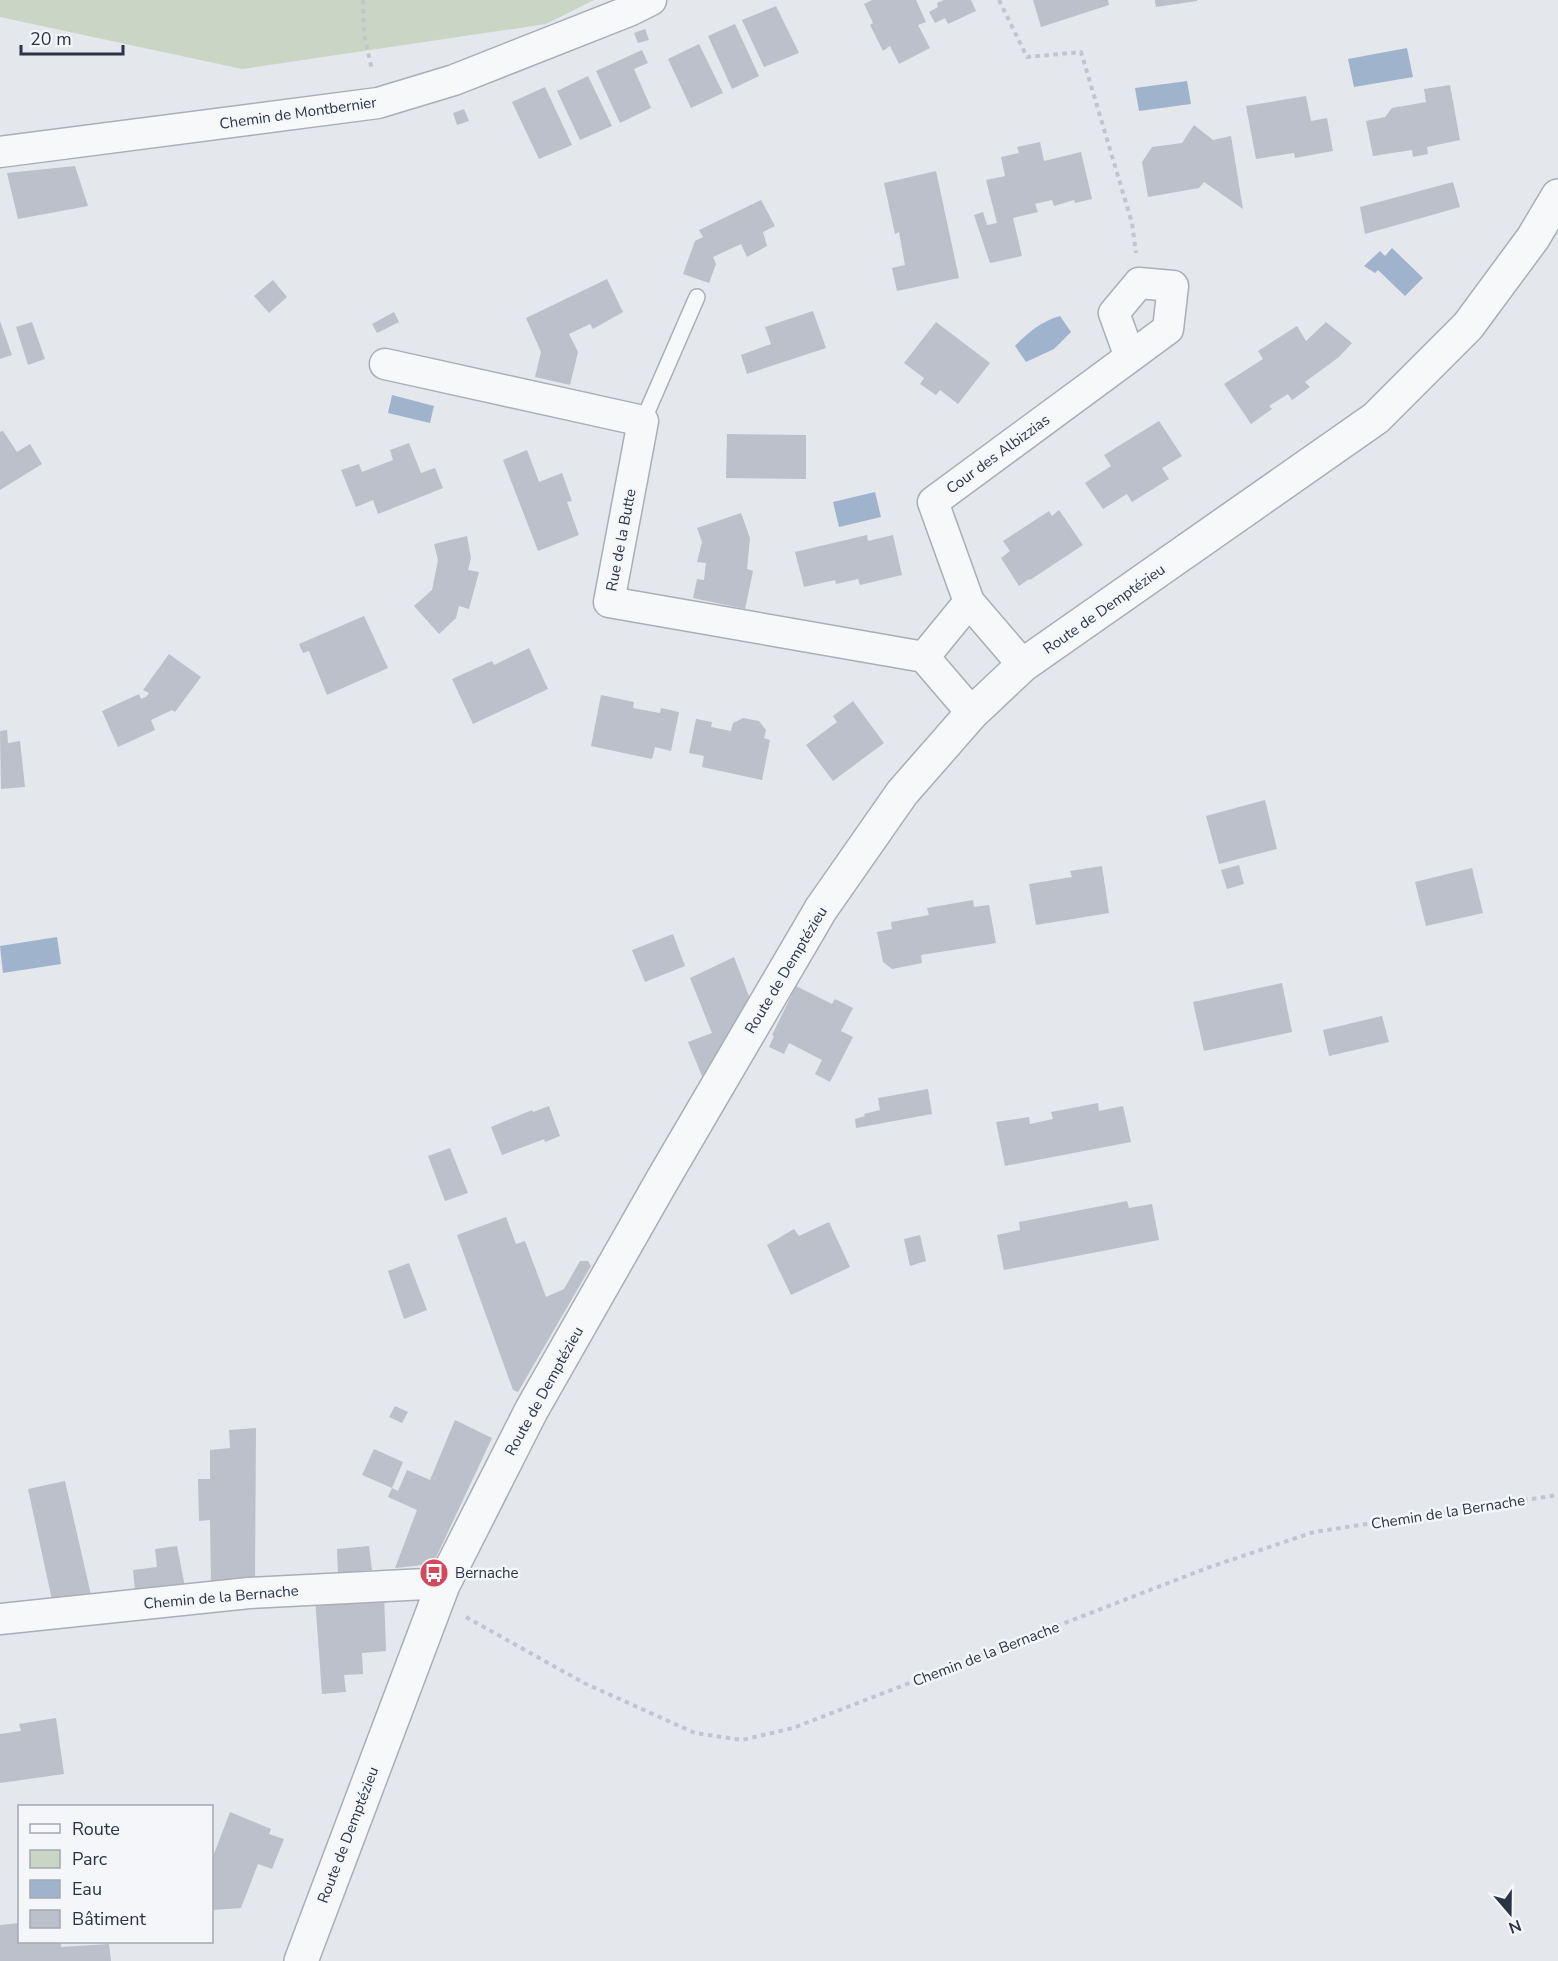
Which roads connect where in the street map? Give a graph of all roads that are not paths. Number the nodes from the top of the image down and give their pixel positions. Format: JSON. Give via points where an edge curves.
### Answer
{"nodes":[{"id":1,"x":651,"y":0,"type":"edge"},
{"id":2,"x":0,"y":152,"type":"edge"},
{"id":3,"x":1558,"y":196,"type":"edge"},
{"id":4,"x":697,"y":297,"type":"dead end"},
{"id":5,"x":1130,"y":357,"type":"junction"},
{"id":6,"x":385,"y":363,"type":"dead end"},
{"id":7,"x":643,"y":421,"type":"junction"},
{"id":8,"x":969,"y":602,"type":"junction"},
{"id":9,"x":924,"y":657,"type":"junction"},
{"id":10,"x":1023,"y":665,"type":"junction"},
{"id":11,"x":972,"y":713,"type":"junction"},
{"id":12,"x":440,"y":1593,"type":"junction"},
{"id":13,"x":0,"y":1619,"type":"edge"},
{"id":14,"x":301,"y":1961,"type":"edge"}],
"edges":[{"from":1,"to":2,"type":"street","name":"Chemin de Montbernier","via":[[454,80],[378,103]]},
{"from":3,"to":10,"type":"street","name":"Route de Demptézieu","via":[[1533,238],[1468,326],[1376,418]]},
{"from":4,"to":7,"type":"lane"},
{"from":5,"to":5,"type":"street","name":"Cour des Albizzias","via":[[1168,329],[1173,286],[1139,283],[1114,313]]},
{"from":5,"to":8,"type":"street","name":"Cour des Albizzias","via":[[933,502]]},
{"from":6,"to":7,"type":"street"},
{"from":7,"to":9,"type":"street","name":"Rue de la Butte","via":[[609,602]]},
{"from":8,"to":9,"type":"street"},
{"from":8,"to":10,"type":"street","name":"Cour des Albizzias"},
{"from":9,"to":11,"type":"street"},
{"from":10,"to":11,"type":"street","name":"Route de Demptézieu"},
{"from":11,"to":12,"type":"street","name":"Route de Demptézieu","via":[[902,793],[821,909],[536,1401]]},
{"from":12,"to":13,"type":"street","name":"Chemin de la Bernache","via":[[426,1584],[249,1593]]},
{"from":12,"to":14,"type":"street","name":"Route de Demptézieu"}]}
